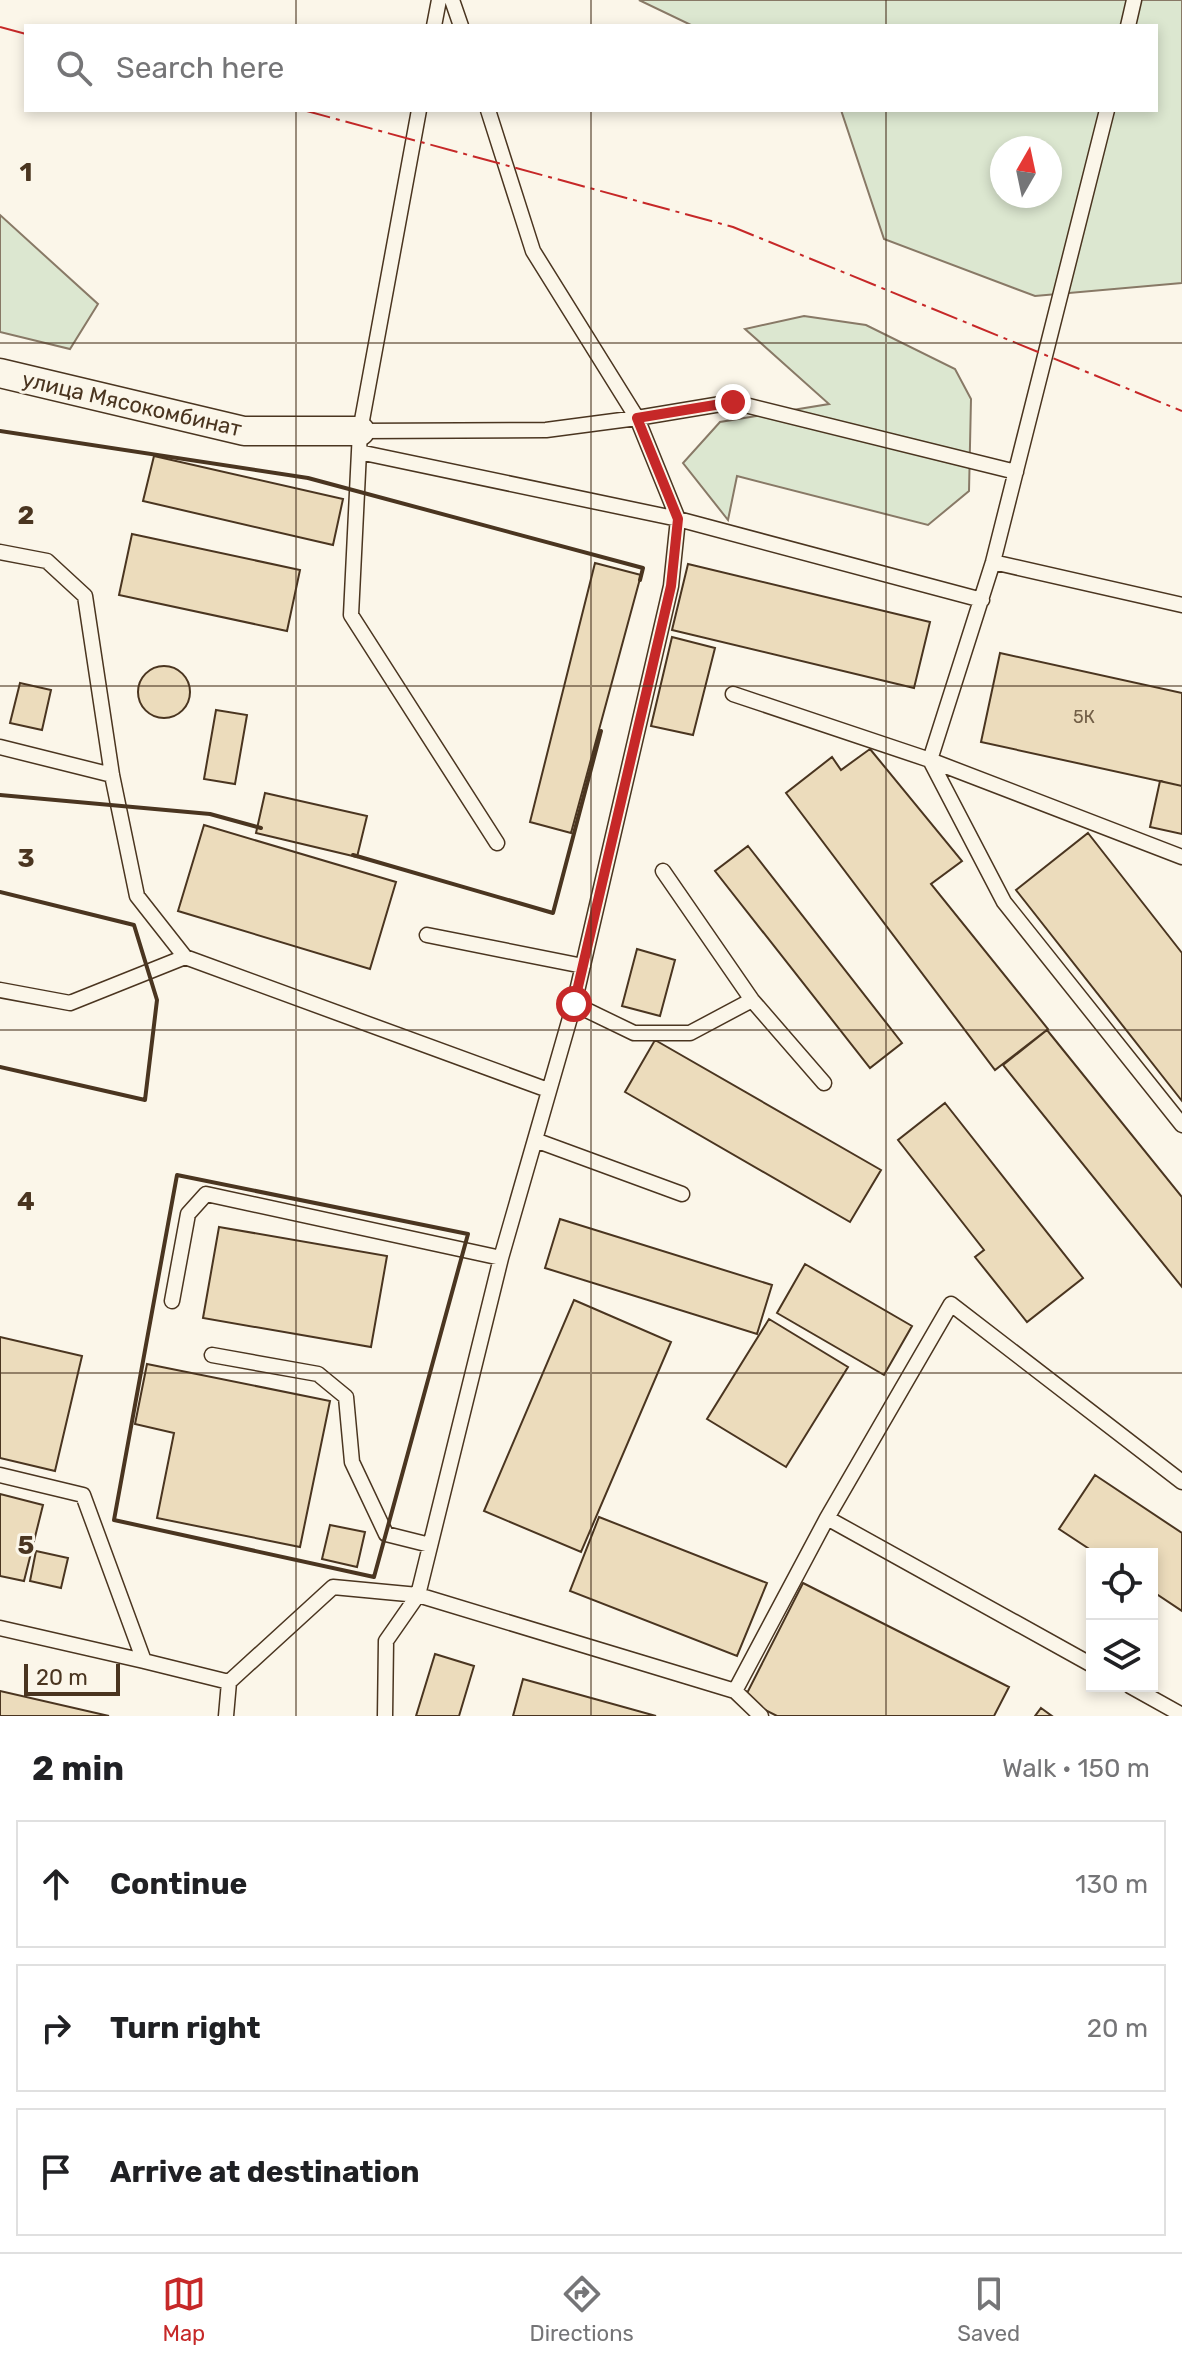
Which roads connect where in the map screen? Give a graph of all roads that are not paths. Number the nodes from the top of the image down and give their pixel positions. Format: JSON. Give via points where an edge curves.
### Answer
{"nodes":[{"id":1,"x":439,"y":0,"type":"edge"},
{"id":2,"x":452,"y":0,"type":"edge"},
{"id":3,"x":1134,"y":0,"type":"edge"},
{"id":4,"x":434,"y":24,"type":"edge"},
{"id":5,"x":460,"y":24,"type":"edge"},
{"id":6,"x":1128,"y":24,"type":"edge"},
{"id":7,"x":419,"y":112,"type":"edge"},
{"id":8,"x":489,"y":112,"type":"edge"},
{"id":9,"x":1106,"y":112,"type":"edge"},
{"id":10,"x":0,"y":373,"type":"edge"},
{"id":11,"x":637,"y":418,"type":"junction"},
{"id":12,"x":360,"y":441,"type":"junction"},
{"id":13,"x":1016,"y":472,"type":"junction"},
{"id":14,"x":678,"y":519,"type":"junction"},
{"id":15,"x":0,"y":552,"type":"edge"},
{"id":16,"x":993,"y":562,"type":"junction"},
{"id":17,"x":982,"y":600,"type":"junction"},
{"id":18,"x":1182,"y":605,"type":"edge"},
{"id":19,"x":733,"y":694,"type":"dead end"},
{"id":20,"x":0,"y":747,"type":"edge"},
{"id":21,"x":930,"y":760,"type":"junction"},
{"id":22,"x":112,"y":775,"type":"junction"},
{"id":23,"x":497,"y":843,"type":"dead end"},
{"id":24,"x":1182,"y":857,"type":"edge"},
{"id":25,"x":663,"y":871,"type":"dead end"},
{"id":26,"x":427,"y":935,"type":"dead end"},
{"id":27,"x":185,"y":957,"type":"junction"},
{"id":28,"x":583,"y":966,"type":"junction"},
{"id":29,"x":0,"y":990,"type":"edge"},
{"id":30,"x":752,"y":1000,"type":"junction"},
{"id":31,"x":574,"y":1004,"type":"junction"},
{"id":32,"x":824,"y":1083,"type":"dead end"},
{"id":33,"x":548,"y":1090,"type":"junction"},
{"id":34,"x":1182,"y":1125,"type":"edge"},
{"id":35,"x":535,"y":1140,"type":"junction"},
{"id":36,"x":682,"y":1194,"type":"dead end"},
{"id":37,"x":501,"y":1258,"type":"junction"},
{"id":38,"x":172,"y":1301,"type":"dead end"},
{"id":39,"x":212,"y":1355,"type":"dead end"},
{"id":40,"x":0,"y":1475,"type":"edge"},
{"id":41,"x":1182,"y":1482,"type":"edge"},
{"id":42,"x":827,"y":1518,"type":"junction"},
{"id":43,"x":430,"y":1545,"type":"junction"},
{"id":44,"x":418,"y":1595,"type":"junction"},
{"id":45,"x":0,"y":1628,"type":"edge"},
{"id":46,"x":144,"y":1661,"type":"junction"},
{"id":47,"x":1086,"y":1662,"type":"edge"},
{"id":48,"x":229,"y":1682,"type":"junction"},
{"id":49,"x":735,"y":1691,"type":"junction"},
{"id":50,"x":1141,"y":1692,"type":"edge"},
{"id":51,"x":1182,"y":1715,"type":"edge"},
{"id":52,"x":226,"y":1716,"type":"edge"},
{"id":53,"x":385,"y":1716,"type":"edge"},
{"id":54,"x":761,"y":1716,"type":"edge"}],
"edges":[{"from":1,"to":4,"type":"lane"},
{"from":2,"to":5,"type":"lane"},
{"from":3,"to":6,"type":"lane"},
{"from":7,"to":12,"type":"lane"},
{"from":8,"to":11,"type":"lane","via":[[533,251]]},
{"from":9,"to":13,"type":"lane"},
{"from":10,"to":12,"type":"street","name":"улица Мясокомбинат","via":[[244,431]]},
{"from":11,"to":12,"type":"lane","via":[[546,430]]},
{"from":11,"to":13,"type":"lane","via":[[733,402]]},
{"from":11,"to":14,"type":"lane"},
{"from":12,"to":14,"type":"lane"},
{"from":12,"to":23,"type":"lane","via":[[351,615]]},
{"from":13,"to":16,"type":"lane"},
{"from":14,"to":17,"type":"lane"},
{"from":14,"to":28,"type":"lane","via":[[671,586]]},
{"from":15,"to":22,"type":"lane","via":[[47,561],[85,596]]},
{"from":16,"to":17,"type":"lane"},
{"from":16,"to":18,"type":"lane"},
{"from":17,"to":21,"type":"lane"},
{"from":19,"to":21,"type":"lane"},
{"from":20,"to":22,"type":"lane"},
{"from":21,"to":24,"type":"lane"},
{"from":21,"to":34,"type":"lane","via":[[1004,902]]},
{"from":22,"to":27,"type":"lane","via":[[137,896]]},
{"from":25,"to":30,"type":"lane"},
{"from":26,"to":28,"type":"lane"},
{"from":27,"to":29,"type":"lane","via":[[70,1003]]},
{"from":27,"to":33,"type":"lane"},
{"from":28,"to":31,"type":"lane"},
{"from":30,"to":31,"type":"lane","via":[[690,1033],[634,1033]]},
{"from":30,"to":32,"type":"lane"},
{"from":31,"to":33,"type":"lane"},
{"from":33,"to":35,"type":"lane"},
{"from":35,"to":36,"type":"lane"},
{"from":35,"to":37,"type":"lane"},
{"from":37,"to":38,"type":"lane","via":[[206,1194],[188,1214]]},
{"from":37,"to":43,"type":"lane"},
{"from":39,"to":43,"type":"lane","via":[[318,1374],[346,1397],[352,1462],[386,1534]]},
{"from":40,"to":46,"type":"lane","via":[[83,1495]]},
{"from":41,"to":42,"type":"lane","via":[[951,1304]]},
{"from":42,"to":47,"type":"lane"},
{"from":42,"to":49,"type":"lane"},
{"from":43,"to":44,"type":"lane"},
{"from":44,"to":48,"type":"lane","via":[[333,1587]]},
{"from":44,"to":49,"type":"lane"},
{"from":44,"to":53,"type":"lane","via":[[386,1641]]},
{"from":45,"to":46,"type":"lane"},
{"from":46,"to":48,"type":"lane"},
{"from":48,"to":52,"type":"lane"},
{"from":49,"to":54,"type":"lane"},
{"from":50,"to":51,"type":"lane"}]}
